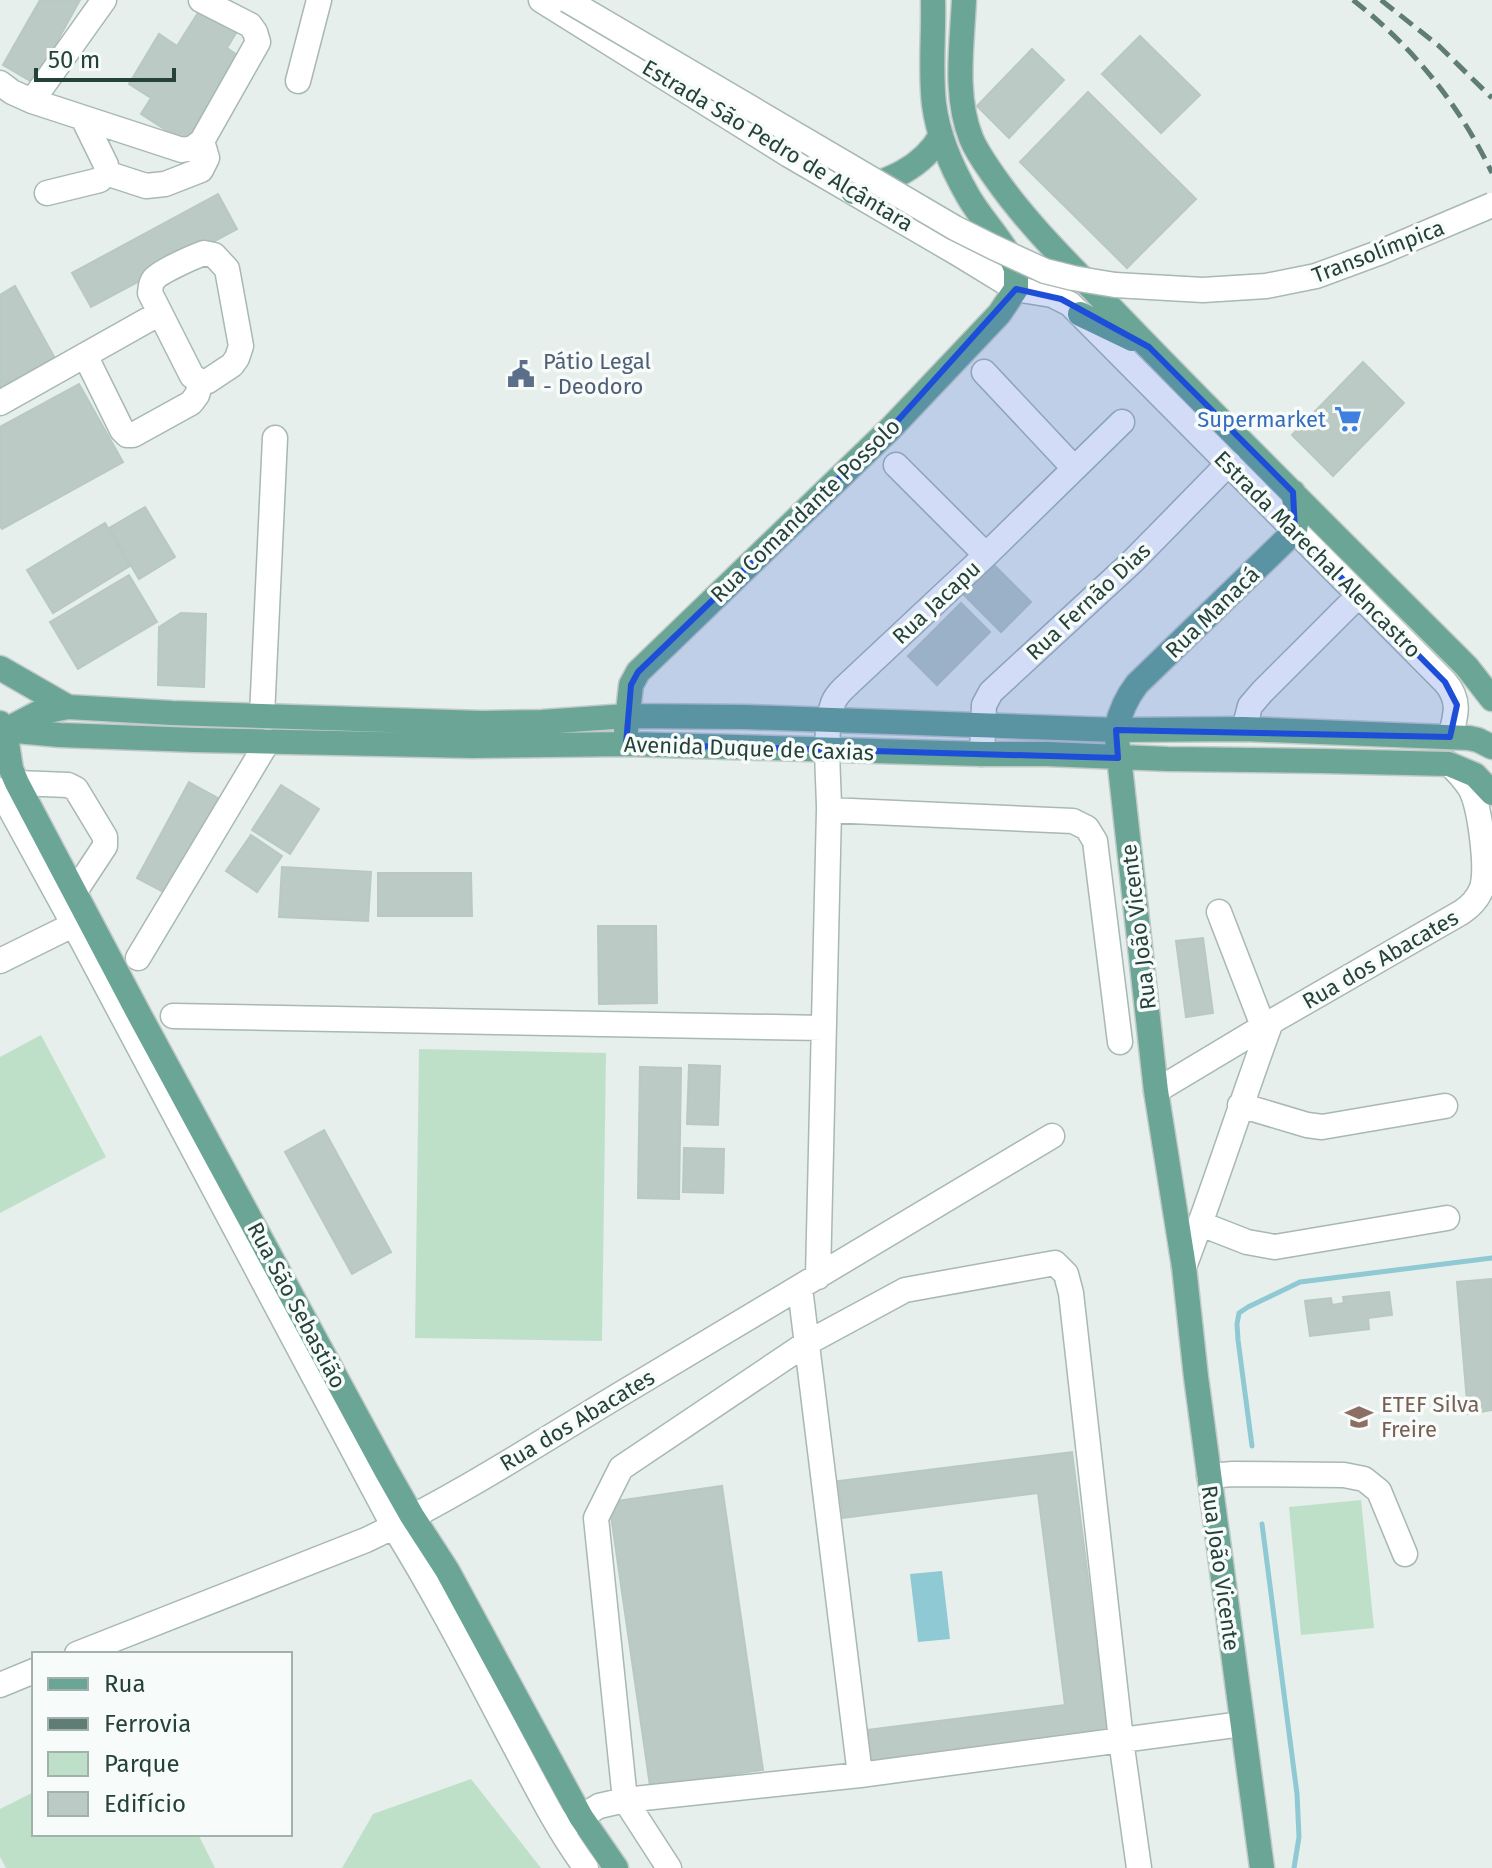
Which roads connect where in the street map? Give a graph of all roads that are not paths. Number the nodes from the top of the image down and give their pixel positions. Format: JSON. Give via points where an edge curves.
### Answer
{"nodes":[{"id":1,"x":104,"y":0,"type":"edge"},
{"id":2,"x":201,"y":0,"type":"edge"},
{"id":3,"x":319,"y":0,"type":"edge"},
{"id":4,"x":541,"y":0,"type":"edge"},
{"id":5,"x":567,"y":0,"type":"edge"},
{"id":6,"x":933,"y":0,"type":"edge"},
{"id":7,"x":964,"y":0,"type":"edge"},
{"id":8,"x":298,"y":81,"type":"dead end"},
{"id":9,"x":0,"y":83,"type":"edge"},
{"id":10,"x":32,"y":101,"type":"junction"},
{"id":11,"x":83,"y":118,"type":"junction"},
{"id":12,"x":941,"y":135,"type":"junction"},
{"id":13,"x":202,"y":141,"type":"junction"},
{"id":14,"x":106,"y":173,"type":"junction"},
{"id":15,"x":853,"y":192,"type":"junction"},
{"id":16,"x":47,"y":193,"type":"dead end"},
{"id":17,"x":1492,"y":205,"type":"edge"},
{"id":18,"x":1016,"y":289,"type":"junction"},
{"id":19,"x":160,"y":313,"type":"junction"},
{"id":20,"x":1080,"y":314,"type":"junction"},
{"id":21,"x":1149,"y":347,"type":"junction"},
{"id":22,"x":85,"y":355,"type":"junction"},
{"id":23,"x":984,"y":372,"type":"dead end"},
{"id":24,"x":201,"y":382,"type":"junction"},
{"id":25,"x":0,"y":403,"type":"edge"},
{"id":26,"x":1122,"y":422,"type":"dead end"},
{"id":27,"x":275,"y":438,"type":"dead end"},
{"id":28,"x":1229,"y":463,"type":"junction"},
{"id":29,"x":896,"y":465,"type":"dead end"},
{"id":30,"x":1074,"y":468,"type":"junction"},
{"id":31,"x":1293,"y":492,"type":"junction"},
{"id":32,"x":1295,"y":531,"type":"junction"},
{"id":33,"x":986,"y":555,"type":"junction"},
{"id":34,"x":1359,"y":595,"type":"junction"},
{"id":35,"x":0,"y":668,"type":"edge"},
{"id":36,"x":1492,"y":699,"type":"edge"},
{"id":37,"x":68,"y":707,"type":"junction"},
{"id":38,"x":262,"y":716,"type":"junction"},
{"id":39,"x":627,"y":716,"type":"junction"},
{"id":40,"x":829,"y":721,"type":"junction"},
{"id":41,"x":982,"y":725,"type":"junction"},
{"id":42,"x":2,"y":729,"type":"edge"},
{"id":43,"x":1244,"y":729,"type":"junction"},
{"id":44,"x":1116,"y":730,"type":"junction"},
{"id":45,"x":1450,"y":737,"type":"junction"},
{"id":46,"x":268,"y":741,"type":"junction"},
{"id":47,"x":626,"y":744,"type":"junction"},
{"id":48,"x":1492,"y":747,"type":"edge"},
{"id":49,"x":828,"y":750,"type":"junction"},
{"id":50,"x":982,"y":754,"type":"junction"},
{"id":51,"x":1118,"y":758,"type":"junction"},
{"id":52,"x":1449,"y":764,"type":"junction"},
{"id":53,"x":7,"y":779,"type":"edge"},
{"id":54,"x":1492,"y":793,"type":"edge"},
{"id":55,"x":829,"y":810,"type":"junction"},
{"id":56,"x":74,"y":893,"type":"junction"},
{"id":57,"x":1219,"y":912,"type":"dead end"},
{"id":58,"x":81,"y":921,"type":"junction"},
{"id":59,"x":138,"y":958,"type":"dead end"},
{"id":60,"x":0,"y":961,"type":"edge"},
{"id":61,"x":173,"y":1016,"type":"dead end"},
{"id":62,"x":1267,"y":1024,"type":"junction"},
{"id":63,"x":823,"y":1028,"type":"junction"},
{"id":64,"x":1120,"y":1042,"type":"dead end"},
{"id":65,"x":1156,"y":1091,"type":"junction"},
{"id":66,"x":1240,"y":1105,"type":"junction"},
{"id":67,"x":1445,"y":1106,"type":"dead end"},
{"id":68,"x":1052,"y":1136,"type":"dead end"},
{"id":69,"x":1447,"y":1218,"type":"dead end"},
{"id":70,"x":1201,"y":1224,"type":"junction"},
{"id":71,"x":1184,"y":1267,"type":"junction"},
{"id":72,"x":809,"y":1283,"type":"junction"},
{"id":73,"x":807,"y":1343,"type":"junction"},
{"id":74,"x":1209,"y":1476,"type":"junction"},
{"id":75,"x":403,"y":1522,"type":"junction"},
{"id":76,"x":1405,"y":1554,"type":"dead end"},
{"id":77,"x":82,"y":1652,"type":"edge"},
{"id":78,"x":32,"y":1672,"type":"edge"},
{"id":79,"x":0,"y":1685,"type":"edge"},
{"id":80,"x":1242,"y":1724,"type":"junction"},
{"id":81,"x":1121,"y":1740,"type":"junction"},
{"id":82,"x":860,"y":1775,"type":"junction"},
{"id":83,"x":625,"y":1800,"type":"junction"},
{"id":84,"x":571,"y":1823,"type":"junction"},
{"id":85,"x":586,"y":1868,"type":"edge"},
{"id":86,"x":616,"y":1868,"type":"edge"},
{"id":87,"x":669,"y":1868,"type":"edge"},
{"id":88,"x":1139,"y":1868,"type":"edge"},
{"id":89,"x":1262,"y":1868,"type":"edge"}],
"edges":[{"from":1,"to":10,"type":"street"},
{"from":2,"to":13,"type":"street","via":[[250,25],[258,42]]},
{"from":3,"to":8,"type":"street"},
{"from":4,"to":15,"type":"street","name":"Estrada São Pedro de Alcântara"},
{"from":5,"to":17,"type":"street","name":"Transolímpica","bridge":true,"via":[[955,228],[1045,271],[1073,278],[1203,290],[1266,286],[1316,276]]},
{"from":6,"to":12,"type":"main road","via":[[934,108]]},
{"from":7,"to":21,"type":"main road","name":"Estrada Marechal Alencastro","via":[[961,91],[976,149],[1038,232]]},
{"from":9,"to":10,"type":"street"},
{"from":10,"to":11,"type":"street"},
{"from":11,"to":13,"type":"street","via":[[182,150]]},
{"from":11,"to":14,"type":"street"},
{"from":12,"to":15,"type":"main road","via":[[914,166]]},
{"from":12,"to":18,"type":"main road","via":[[968,195],[1013,262]]},
{"from":13,"to":14,"type":"street","via":[[207,158],[201,170],[165,184],[146,186]]},
{"from":14,"to":16,"type":"street","via":[[100,180]]},
{"from":15,"to":18,"type":"street","name":"Estrada São Pedro de Alcântara"},
{"from":18,"to":20,"type":"street","name":"Estrada Marechal Alencastro","via":[[1052,295]]},
{"from":18,"to":39,"type":"main road","name":"Rua Comandante Possolo","via":[[999,314],[891,428],[638,672]]},
{"from":19,"to":22,"type":"street"},
{"from":19,"to":24,"type":"street","via":[[192,376]]},
{"from":19,"to":24,"type":"street","via":[[150,293],[154,279],[204,253],[214,255],[227,269],[241,346],[232,365]]},
{"from":20,"to":21,"type":"main road"},
{"from":20,"to":28,"type":"street","name":"Estrada Marechal Alencastro"},
{"from":21,"to":31,"type":"main road","name":"Estrada Marechal Alencastro"},
{"from":22,"to":24,"type":"street","via":[[127,435],[191,403]]},
{"from":22,"to":25,"type":"street"},
{"from":23,"to":30,"type":"street"},
{"from":26,"to":30,"type":"street","name":"Rua Jacapu"},
{"from":27,"to":38,"type":"street"},
{"from":28,"to":32,"type":"street","name":"Estrada Marechal Alencastro"},
{"from":28,"to":41,"type":"street","name":"Rua Fernão Dias","via":[[1132,562],[991,692]]},
{"from":29,"to":33,"type":"street"},
{"from":30,"to":33,"type":"street","name":"Rua Jacapu"},
{"from":31,"to":32,"type":"main road"},
{"from":31,"to":36,"type":"main road","name":"Estrada Marechal Alencastro","via":[[1467,667]]},
{"from":32,"to":34,"type":"street","name":"Estrada Marechal Alencastro"},
{"from":32,"to":44,"type":"main road","name":"Rua Manacá","via":[[1137,684],[1123,705]]},
{"from":33,"to":40,"type":"street","name":"Rua Jacapu","via":[[844,688]]},
{"from":34,"to":43,"type":"street","via":[[1262,692],[1250,706]]},
{"from":34,"to":45,"type":"street","name":"Estrada Marechal Alencastro","via":[[1452,690],[1457,705]]},
{"from":35,"to":37,"type":"main road","name":"Avenida Duque de Caxias"},
{"from":37,"to":38,"type":"main road","name":"Avenida Duque de Caxias"},
{"from":37,"to":42,"type":"main road"},
{"from":38,"to":39,"type":"main road","name":"Avenida Duque de Caxias","via":[[482,723]]},
{"from":39,"to":40,"type":"main road","name":"Avenida Duque de Caxias"},
{"from":39,"to":47,"type":"main road","name":"Rua Comandante Possolo"},
{"from":40,"to":41,"type":"main road","name":"Avenida Duque de Caxias"},
{"from":40,"to":49,"type":"street","name":"Rua Jacapu"},
{"from":41,"to":44,"type":"main road","name":"Avenida Duque de Caxias"},
{"from":41,"to":50,"type":"street","name":"Rua Fernão Dias"},
{"from":42,"to":46,"type":"main road","name":"Avenida Duque de Caxias"},
{"from":42,"to":53,"type":"main road","name":"Rua São Sebastião"},
{"from":43,"to":44,"type":"main road","name":"Avenida Duque de Caxias"},
{"from":43,"to":45,"type":"main road","name":"Avenida Duque de Caxias"},
{"from":44,"to":51,"type":"main road","name":"Rua João Vicente"},
{"from":45,"to":48,"type":"main road","name":"Avenida Duque de Caxias"},
{"from":46,"to":47,"type":"main road","name":"Avenida Duque de Caxias"},
{"from":46,"to":59,"type":"street"},
{"from":47,"to":49,"type":"main road","name":"Avenida Duque de Caxias"},
{"from":49,"to":50,"type":"main road","name":"Avenida Duque de Caxias"},
{"from":49,"to":55,"type":"street","name":"Rua Jacapu"},
{"from":50,"to":51,"type":"main road","name":"Avenida Duque de Caxias"},
{"from":51,"to":52,"type":"main road","name":"Avenida Duque de Caxias"},
{"from":51,"to":65,"type":"main road","name":"Rua João Vicente"},
{"from":52,"to":54,"type":"main road","name":"Avenida Duque de Caxias","via":[[1475,775]]},
{"from":52,"to":62,"type":"street","name":"Rua dos Abacates","via":[[1471,790],[1477,809],[1485,865],[1478,896],[1462,912]]},
{"from":53,"to":56,"type":"main road","name":"Rua São Sebastião"},
{"from":53,"to":56,"type":"street","via":[[76,789],[105,837],[105,846]]},
{"from":53,"to":58,"type":"street","name":"Rua São Sebastião"},
{"from":55,"to":63,"type":"street","name":"Rua Jacapu"},
{"from":55,"to":64,"type":"street","via":[[1073,821],[1087,828],[1095,841]]},
{"from":56,"to":58,"type":"main road","name":"Rua São Sebastião"},
{"from":57,"to":62,"type":"street"},
{"from":58,"to":60,"type":"street"},
{"from":58,"to":75,"type":"main road","name":"Rua São Sebastião"},
{"from":61,"to":63,"type":"street"},
{"from":62,"to":65,"type":"street","name":"Rua dos Abacates"},
{"from":62,"to":66,"type":"street","name":"Rua João Vicente"},
{"from":63,"to":72,"type":"street","name":"Rua Jacapu"},
{"from":65,"to":71,"type":"main road","name":"Rua João Vicente"},
{"from":66,"to":67,"type":"street","via":[[1322,1127]]},
{"from":66,"to":70,"type":"street","name":"Rua João Vicente"},
{"from":68,"to":72,"type":"street","name":"Rua dos Abacates"},
{"from":69,"to":70,"type":"street","via":[[1275,1247]]},
{"from":70,"to":71,"type":"street","name":"Rua João Vicente"},
{"from":71,"to":74,"type":"main road","name":"Rua João Vicente"},
{"from":72,"to":73,"type":"street","name":"Rua Jacapu"},
{"from":72,"to":75,"type":"street","name":"Rua dos Abacates"},
{"from":73,"to":81,"type":"street","via":[[905,1290],[1055,1263],[1066,1274]]},
{"from":73,"to":82,"type":"street","name":"Rua Jacapu"},
{"from":73,"to":83,"type":"street","via":[[621,1468],[596,1518]]},
{"from":74,"to":76,"type":"street","via":[[1364,1479],[1379,1491]]},
{"from":74,"to":80,"type":"main road","name":"Rua João Vicente"},
{"from":75,"to":77,"type":"street","name":"Rua dos Abacates"},
{"from":75,"to":84,"type":"main road","name":"Rua São Sebastião","via":[[447,1570]]},
{"from":78,"to":79,"type":"street"},
{"from":80,"to":81,"type":"street"},
{"from":80,"to":89,"type":"main road","name":"Rua João Vicente"},
{"from":81,"to":82,"type":"street"},
{"from":81,"to":88,"type":"street"},
{"from":82,"to":83,"type":"street"},
{"from":83,"to":84,"type":"street","via":[[599,1806]]},
{"from":83,"to":87,"type":"street"},
{"from":84,"to":85,"type":"street","name":"Rua São Sebastião"},
{"from":84,"to":86,"type":"main road","name":"Rua São Sebastião"}]}
